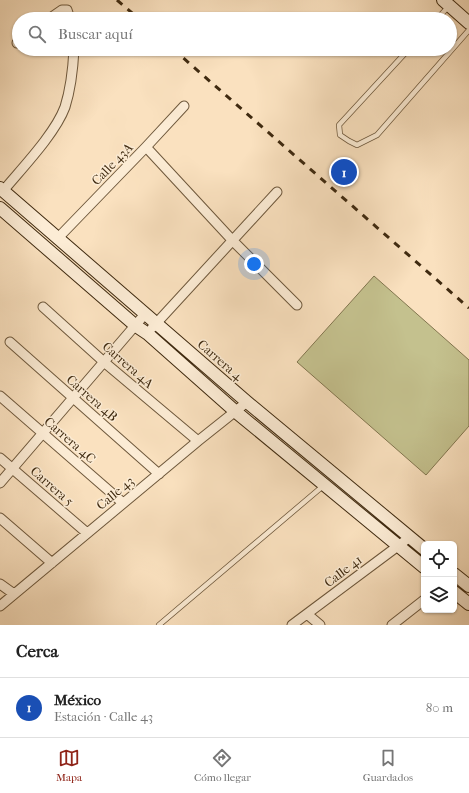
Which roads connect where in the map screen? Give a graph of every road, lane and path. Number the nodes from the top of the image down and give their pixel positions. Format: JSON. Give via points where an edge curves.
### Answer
{"nodes":[{"id":1,"x":446,"y":3,"type":"edge"},
{"id":2,"x":59,"y":12,"type":"edge"},
{"id":3,"x":68,"y":12,"type":"edge"},
{"id":4,"x":441,"y":12,"type":"edge"},
{"id":5,"x":455,"y":12,"type":"edge"},
{"id":6,"x":457,"y":14,"type":"edge"},
{"id":7,"x":468,"y":24,"type":"edge"},
{"id":8,"x":457,"y":38,"type":"edge"},
{"id":9,"x":73,"y":56,"type":"edge"},
{"id":10,"x":403,"y":56,"type":"edge"},
{"id":11,"x":442,"y":56,"type":"edge"},
{"id":12,"x":184,"y":106,"type":"dead end"},
{"id":13,"x":146,"y":147,"type":"junction"},
{"id":14,"x":2,"y":190,"type":"edge"},
{"id":15,"x":277,"y":192,"type":"dead end"},
{"id":16,"x":0,"y":208,"type":"edge"},
{"id":17,"x":57,"y":239,"type":"junction"},
{"id":18,"x":233,"y":241,"type":"junction"},
{"id":19,"x":297,"y":305,"type":"dead end"},
{"id":20,"x":43,"y":307,"type":"dead end"},
{"id":21,"x":145,"y":314,"type":"junction"},
{"id":22,"x":157,"y":323,"type":"junction"},
{"id":23,"x":136,"y":326,"type":"junction"},
{"id":24,"x":148,"y":334,"type":"junction"},
{"id":25,"x":10,"y":342,"type":"dead end"},
{"id":26,"x":104,"y":362,"type":"junction"},
{"id":27,"x":0,"y":396,"type":"edge"},
{"id":28,"x":72,"y":398,"type":"junction"},
{"id":29,"x":247,"y":402,"type":"junction"},
{"id":30,"x":236,"y":412,"type":"junction"},
{"id":31,"x":43,"y":433,"type":"junction"},
{"id":32,"x":198,"y":441,"type":"junction"},
{"id":33,"x":0,"y":458,"type":"edge"},
{"id":34,"x":12,"y":468,"type":"junction"},
{"id":35,"x":159,"y":474,"type":"junction"},
{"id":36,"x":0,"y":483,"type":"edge"},
{"id":37,"x":325,"y":485,"type":"junction"},
{"id":38,"x":123,"y":504,"type":"junction"},
{"id":39,"x":0,"y":518,"type":"edge"},
{"id":40,"x":88,"y":533,"type":"junction"},
{"id":41,"x":410,"y":537,"type":"junction"},
{"id":42,"x":398,"y":546,"type":"junction"},
{"id":43,"x":421,"y":546,"type":"edge"},
{"id":44,"x":52,"y":563,"type":"junction"},
{"id":45,"x":421,"y":565,"type":"edge"},
{"id":46,"x":457,"y":577,"type":"edge"},
{"id":47,"x":0,"y":584,"type":"edge"},
{"id":48,"x":469,"y":586,"type":"edge"},
{"id":49,"x":14,"y":594,"type":"junction"},
{"id":50,"x":457,"y":594,"type":"edge"},
{"id":51,"x":421,"y":602,"type":"edge"},
{"id":52,"x":469,"y":604,"type":"edge"},
{"id":53,"x":0,"y":606,"type":"edge"},
{"id":54,"x":308,"y":614,"type":"junction"},
{"id":55,"x":159,"y":625,"type":"edge"},
{"id":56,"x":292,"y":625,"type":"edge"},
{"id":57,"x":320,"y":625,"type":"edge"},
{"id":58,"x":392,"y":625,"type":"edge"}],
"edges":[{"from":1,"to":4,"type":"lane"},
{"from":1,"to":5,"type":"street"},
{"from":2,"to":3,"type":"street"},
{"from":6,"to":7,"type":"street"},
{"from":7,"to":8,"type":"lane"},
{"from":9,"to":14,"type":"street","via":[[71,83],[64,108],[50,133]]},
{"from":10,"to":11,"type":"lane","via":[[339,125],[340,135],[357,144],[377,136]]},
{"from":12,"to":13,"type":"street","name":"Calle 43A"},
{"from":13,"to":17,"type":"street","name":"Calle 43A"},
{"from":13,"to":18,"type":"street"},
{"from":14,"to":17,"type":"street","name":"Carrera 4"},
{"from":15,"to":18,"type":"street"},
{"from":16,"to":23,"type":"street"},
{"from":17,"to":21,"type":"street","name":"Carrera 4"},
{"from":18,"to":19,"type":"street"},
{"from":18,"to":22,"type":"street"},
{"from":20,"to":26,"type":"street","name":"Carrera 4A"},
{"from":21,"to":22,"type":"street","name":"Carrera 4"},
{"from":21,"to":23,"type":"street"},
{"from":22,"to":24,"type":"street"},
{"from":22,"to":29,"type":"street","name":"Carrera 4"},
{"from":23,"to":24,"type":"street"},
{"from":23,"to":26,"type":"street"},
{"from":24,"to":30,"type":"street"},
{"from":25,"to":28,"type":"street","name":"Carrera 4B"},
{"from":26,"to":28,"type":"street"},
{"from":26,"to":32,"type":"street","name":"Carrera 4A"},
{"from":27,"to":31,"type":"street","name":"Carrera 4C"},
{"from":28,"to":31,"type":"street"},
{"from":28,"to":35,"type":"street","name":"Carrera 4B"},
{"from":29,"to":30,"type":"street","name":"Calle 43"},
{"from":29,"to":41,"type":"street","name":"Carrera 4"},
{"from":30,"to":32,"type":"street","name":"Calle 43"},
{"from":30,"to":37,"type":"street"},
{"from":31,"to":34,"type":"street"},
{"from":31,"to":38,"type":"street","name":"Carrera 4C"},
{"from":32,"to":35,"type":"street","name":"Calle 43"},
{"from":33,"to":34,"type":"street","name":"Carrera 5"},
{"from":34,"to":36,"type":"street"},
{"from":34,"to":40,"type":"street","name":"Carrera 5"},
{"from":35,"to":38,"type":"street","name":"Calle 43"},
{"from":37,"to":42,"type":"street"},
{"from":37,"to":55,"type":"lane"},
{"from":38,"to":40,"type":"street","name":"Calle 43"},
{"from":39,"to":44,"type":"street"},
{"from":40,"to":44,"type":"street","name":"Calle 43"},
{"from":41,"to":42,"type":"street","name":"Calle 41"},
{"from":41,"to":43,"type":"street","name":"Carrera 4"},
{"from":42,"to":45,"type":"street"},
{"from":42,"to":54,"type":"street","name":"Calle 41"},
{"from":44,"to":49,"type":"street","name":"Calle 43"},
{"from":46,"to":48,"type":"street"},
{"from":47,"to":49,"type":"street"},
{"from":49,"to":53,"type":"street","name":"Calle 43"},
{"from":50,"to":52,"type":"street"},
{"from":51,"to":58,"type":"street"},
{"from":54,"to":56,"type":"street","name":"Calle 41"},
{"from":54,"to":57,"type":"street"}]}
